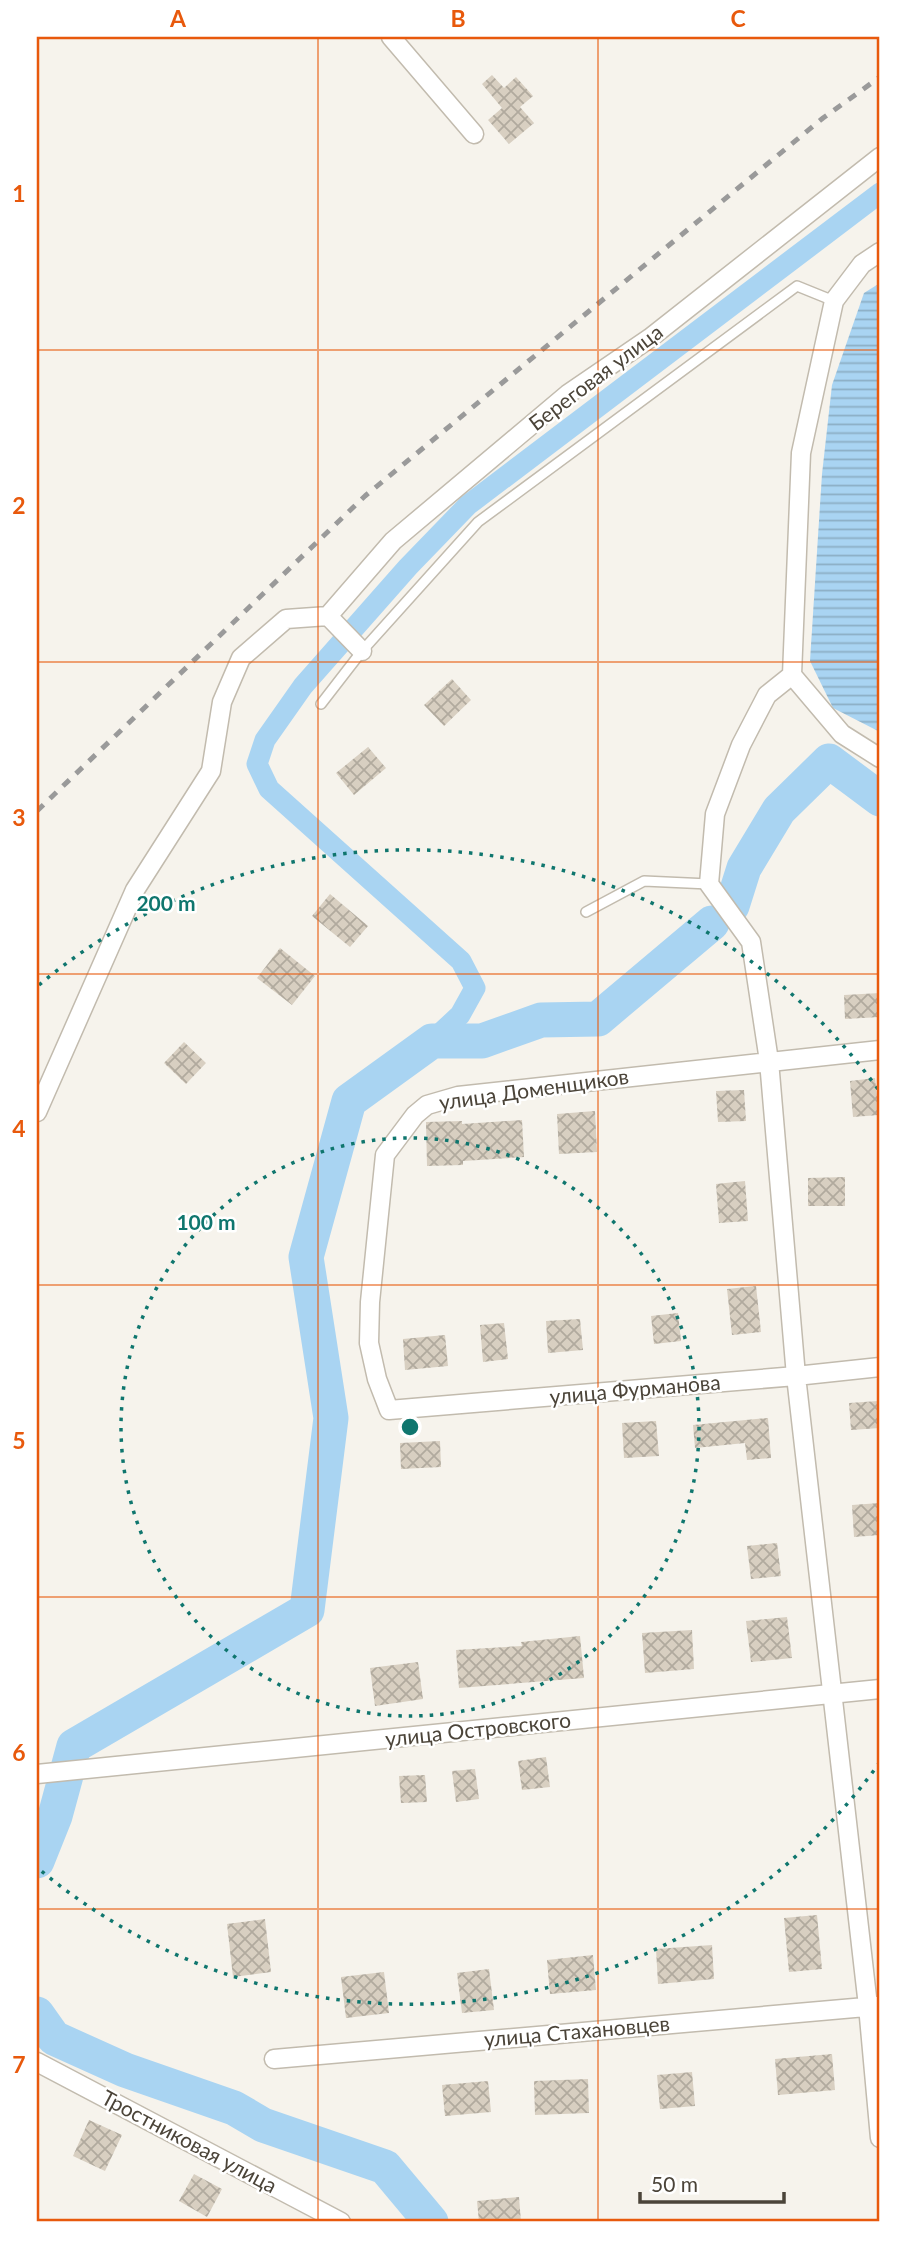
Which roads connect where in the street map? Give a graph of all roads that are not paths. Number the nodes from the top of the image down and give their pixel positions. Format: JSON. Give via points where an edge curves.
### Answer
{"nodes":[{"id":1,"x":391,"y":37,"type":"edge"},
{"id":2,"x":474,"y":134,"type":"dead end"},
{"id":3,"x":880,"y":157,"type":"edge"},
{"id":4,"x":880,"y":252,"type":"edge"},
{"id":5,"x":834,"y":301,"type":"junction"},
{"id":6,"x":328,"y":616,"type":"junction"},
{"id":7,"x":362,"y":651,"type":"junction"},
{"id":8,"x":792,"y":675,"type":"junction"},
{"id":9,"x":321,"y":704,"type":"dead end"},
{"id":10,"x":880,"y":758,"type":"edge"},
{"id":11,"x":709,"y":884,"type":"junction"},
{"id":12,"x":586,"y":912,"type":"dead end"},
{"id":13,"x":880,"y":1050,"type":"edge"},
{"id":14,"x":769,"y":1061,"type":"junction"},
{"id":15,"x":37,"y":1112,"type":"edge"},
{"id":16,"x":880,"y":1367,"type":"edge"},
{"id":17,"x":796,"y":1376,"type":"junction"},
{"id":18,"x":389,"y":1410,"type":"joint"},
{"id":19,"x":880,"y":1689,"type":"edge"},
{"id":20,"x":832,"y":1694,"type":"junction"},
{"id":21,"x":45,"y":1774,"type":"edge"},
{"id":22,"x":874,"y":2006,"type":"edge"},
{"id":23,"x":274,"y":2059,"type":"dead end"},
{"id":24,"x":37,"y":2062,"type":"edge"},
{"id":25,"x":880,"y":2138,"type":"edge"},
{"id":26,"x":341,"y":2222,"type":"edge"}],
"edges":[{"from":1,"to":2,"type":"street"},
{"from":3,"to":6,"type":"street","name":"Береговая улица","via":[[650,338],[568,394],[393,541]]},
{"from":4,"to":5,"type":"street","via":[[862,264]]},
{"from":5,"to":7,"type":"lane","via":[[797,286],[478,522]]},
{"from":5,"to":8,"type":"street","via":[[801,453]]},
{"from":6,"to":7,"type":"street"},
{"from":6,"to":15,"type":"street","via":[[286,619],[241,658],[222,702],[211,771],[135,890]]},
{"from":7,"to":9,"type":"lane"},
{"from":8,"to":10,"type":"street","via":[[842,734]]},
{"from":8,"to":11,"type":"street","via":[[766,695],[741,745],[715,814]]},
{"from":11,"to":12,"type":"lane","via":[[644,881]]},
{"from":11,"to":14,"type":"street","via":[[751,942]]},
{"from":13,"to":14,"type":"street","name":"улица Доменщиков"},
{"from":14,"to":17,"type":"street"},
{"from":14,"to":18,"type":"street","name":"улица Доменщиков","via":[[457,1096],[427,1105],[415,1115],[386,1155],[370,1302],[369,1343]]},
{"from":16,"to":17,"type":"street","name":"улица Фурманова"},
{"from":17,"to":18,"type":"street","name":"улица Фурманова"},
{"from":17,"to":20,"type":"street"},
{"from":19,"to":20,"type":"street","name":"улица Островского"},
{"from":20,"to":21,"type":"street","name":"улица Островского"},
{"from":20,"to":22,"type":"street"},
{"from":22,"to":23,"type":"street","name":"улица Стахановцев"},
{"from":22,"to":25,"type":"street"},
{"from":24,"to":26,"type":"street","name":"Тростниковая улица"}]}
